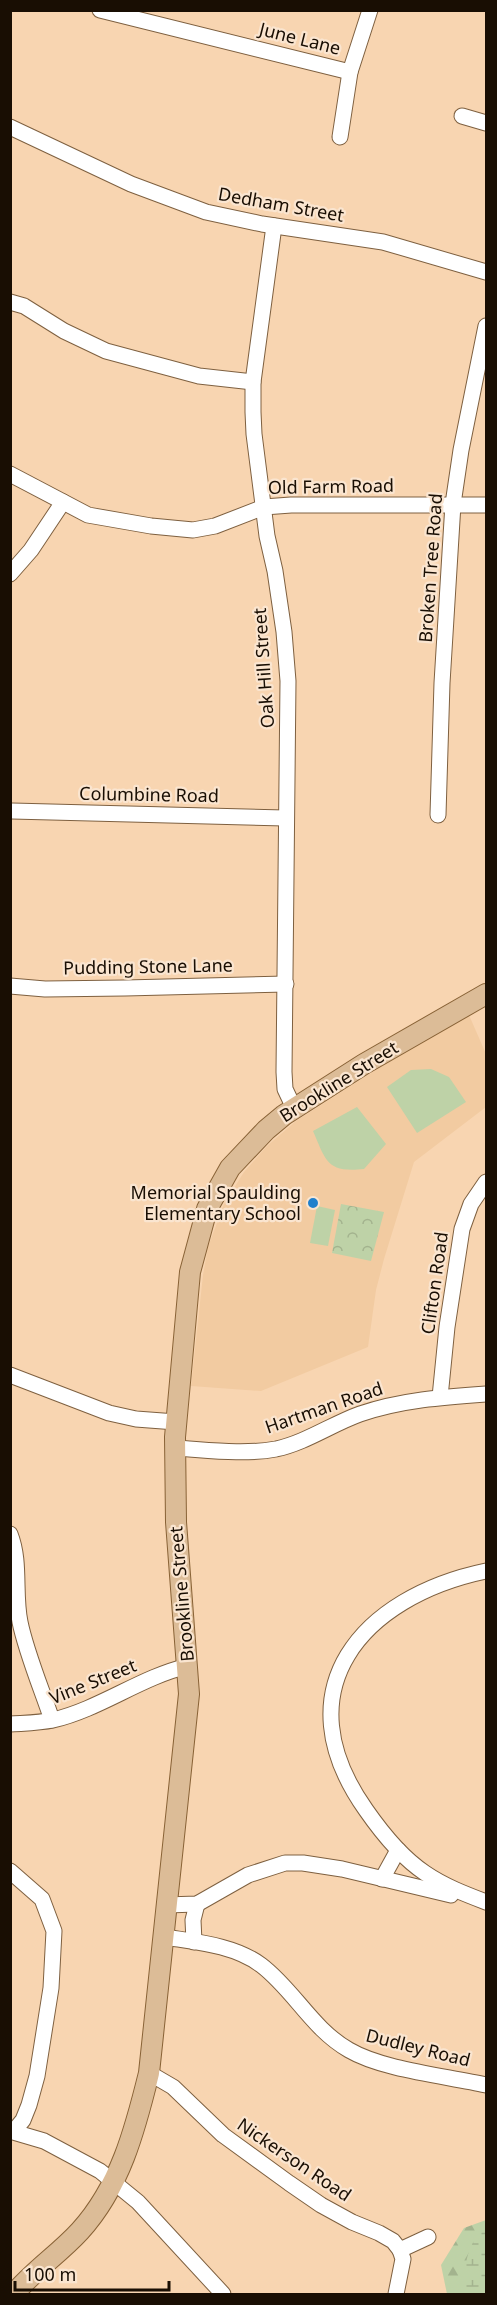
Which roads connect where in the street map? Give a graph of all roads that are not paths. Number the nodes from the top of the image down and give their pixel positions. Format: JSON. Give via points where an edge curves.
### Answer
{"nodes":[{"id":1,"x":100,"y":10,"type":"edge"},
{"id":2,"x":370,"y":10,"type":"edge"},
{"id":3,"x":350,"y":72,"type":"junction"},
{"id":4,"x":462,"y":116,"type":"dead end"},
{"id":5,"x":486,"y":123,"type":"edge"},
{"id":6,"x":10,"y":127,"type":"edge"},
{"id":7,"x":340,"y":137,"type":"dead end"},
{"id":8,"x":274,"y":226,"type":"junction"},
{"id":9,"x":486,"y":272,"type":"edge"},
{"id":10,"x":10,"y":302,"type":"edge"},
{"id":11,"x":486,"y":326,"type":"edge"},
{"id":12,"x":253,"y":382,"type":"junction"},
{"id":13,"x":10,"y":474,"type":"edge"},
{"id":14,"x":63,"y":502,"type":"junction"},
{"id":15,"x":453,"y":504,"type":"junction"},
{"id":16,"x":486,"y":505,"type":"edge"},
{"id":17,"x":264,"y":507,"type":"junction"},
{"id":18,"x":10,"y":574,"type":"edge"},
{"id":19,"x":12,"y":812,"type":"edge"},
{"id":20,"x":438,"y":815,"type":"dead end"},
{"id":21,"x":285,"y":818,"type":"junction"},
{"id":22,"x":286,"y":984,"type":"junction"},
{"id":23,"x":10,"y":986,"type":"edge"},
{"id":24,"x":486,"y":994,"type":"edge"},
{"id":25,"x":294,"y":1108,"type":"junction"},
{"id":26,"x":486,"y":1182,"type":"edge"},
{"id":27,"x":10,"y":1375,"type":"edge"},
{"id":28,"x":486,"y":1394,"type":"edge"},
{"id":29,"x":440,"y":1397,"type":"junction"},
{"id":30,"x":176,"y":1422,"type":"junction"},
{"id":31,"x":175,"y":1448,"type":"junction"},
{"id":32,"x":10,"y":1534,"type":"edge"},
{"id":33,"x":486,"y":1571,"type":"edge"},
{"id":34,"x":188,"y":1666,"type":"junction"},
{"id":35,"x":52,"y":1720,"type":"junction"},
{"id":36,"x":10,"y":1724,"type":"edge"},
{"id":37,"x":398,"y":1850,"type":"junction"},
{"id":38,"x":10,"y":1871,"type":"edge"},
{"id":39,"x":381,"y":1879,"type":"junction"},
{"id":40,"x":486,"y":1902,"type":"edge"},
{"id":41,"x":198,"y":1904,"type":"junction"},
{"id":42,"x":166,"y":1905,"type":"junction"},
{"id":43,"x":165,"y":1937,"type":"junction"},
{"id":44,"x":194,"y":1942,"type":"junction"},
{"id":45,"x":149,"y":2073,"type":"junction"},
{"id":46,"x":486,"y":2085,"type":"edge"},
{"id":47,"x":12,"y":2131,"type":"edge"},
{"id":48,"x":114,"y":2183,"type":"junction"},
{"id":49,"x":428,"y":2237,"type":"dead end"},
{"id":50,"x":400,"y":2250,"type":"junction"},
{"id":51,"x":14,"y":2295,"type":"edge"},
{"id":52,"x":224,"y":2295,"type":"edge"},
{"id":53,"x":396,"y":2295,"type":"edge"}],
"edges":[{"from":1,"to":3,"type":"street","name":"June Lane"},
{"from":2,"to":3,"type":"street"},
{"from":3,"to":7,"type":"street"},
{"from":4,"to":5,"type":"street"},
{"from":6,"to":8,"type":"street","name":"Dedham Street","via":[[159,195],[222,216]]},
{"from":8,"to":9,"type":"street","name":"Dedham Street","via":[[383,242]]},
{"from":8,"to":12,"type":"street","name":"Oak Hill Street"},
{"from":10,"to":12,"type":"street","via":[[106,351],[199,376]]},
{"from":11,"to":15,"type":"street","name":"Broken Tree Road"},
{"from":12,"to":17,"type":"street","name":"Oak Hill Street","via":[[254,434]]},
{"from":13,"to":14,"type":"street","name":"Old Farm Road"},
{"from":14,"to":17,"type":"street","name":"Old Farm Road","via":[[88,515],[116,521],[194,530]]},
{"from":14,"to":18,"type":"street"},
{"from":15,"to":16,"type":"street","name":"Old Farm Road"},
{"from":15,"to":17,"type":"street","name":"Old Farm Road"},
{"from":15,"to":20,"type":"street","name":"Broken Tree Road"},
{"from":17,"to":21,"type":"street","name":"Oak Hill Street","via":[[288,681]]},
{"from":19,"to":21,"type":"street","name":"Columbine Road"},
{"from":21,"to":22,"type":"street","name":"Oak Hill Street"},
{"from":22,"to":23,"type":"street","name":"Pudding Stone Lane"},
{"from":22,"to":25,"type":"street","name":"Oak Hill Street","via":[[285,1089]]},
{"from":24,"to":25,"type":"main road","name":"Brookline Street"},
{"from":25,"to":30,"type":"main road","name":"Brookline Street","via":[[240,1156],[225,1174],[207,1209],[190,1272]]},
{"from":26,"to":29,"type":"street","name":"Clifton Road","via":[[471,1204],[462,1229]]},
{"from":27,"to":30,"type":"street","via":[[109,1413]]},
{"from":28,"to":29,"type":"street","name":"Hartman Road"},
{"from":29,"to":31,"type":"street","name":"Hartman Road","via":[[397,1403],[360,1414],[276,1449],[247,1452]]},
{"from":30,"to":31,"type":"main road","name":"Brookline Street"},
{"from":31,"to":34,"type":"main road","name":"Brookline Street","via":[[176,1522]]},
{"from":32,"to":35,"type":"street","via":[[16,1560],[20,1625]]},
{"from":33,"to":37,"type":"street","via":[[431,1587],[391,1609],[361,1636],[336,1676],[331,1697],[334,1745],[356,1796]]},
{"from":34,"to":35,"type":"street","name":"Vine Street"},
{"from":34,"to":42,"type":"main road","name":"Brookline Street","via":[[183,1761]]},
{"from":35,"to":36,"type":"street","name":"Vine Street"},
{"from":37,"to":39,"type":"street"},
{"from":37,"to":40,"type":"street","via":[[442,1884]]},
{"from":38,"to":47,"type":"street","via":[[42,1899],[54,1931],[51,1988],[37,2076],[23,2120]]},
{"from":39,"to":40,"type":"street"},
{"from":39,"to":41,"type":"street","via":[[332,1867],[285,1863],[248,1875]]},
{"from":41,"to":42,"type":"street"},
{"from":41,"to":44,"type":"street","via":[[193,1920]]},
{"from":42,"to":43,"type":"main road","name":"Brookline Street"},
{"from":43,"to":44,"type":"street","name":"Dudley Road"},
{"from":43,"to":45,"type":"main road","name":"Brookline Street"},
{"from":44,"to":46,"type":"street","name":"Dudley Road","via":[[246,1956],[260,1965],[320,2029],[352,2052],[388,2064]]},
{"from":45,"to":48,"type":"main road","name":"Brookline Street","via":[[134,2133]]},
{"from":45,"to":50,"type":"street","name":"Nickerson Road","via":[[173,2087],[222,2135],[288,2183],[321,2205],[393,2241]]},
{"from":47,"to":48,"type":"street","via":[[44,2141],[100,2170]]},
{"from":48,"to":51,"type":"main road","name":"Brookline Street","via":[[82,2229]]},
{"from":48,"to":52,"type":"street","via":[[138,2202]]},
{"from":49,"to":50,"type":"street"},
{"from":50,"to":53,"type":"street","via":[[403,2259]]}]}
